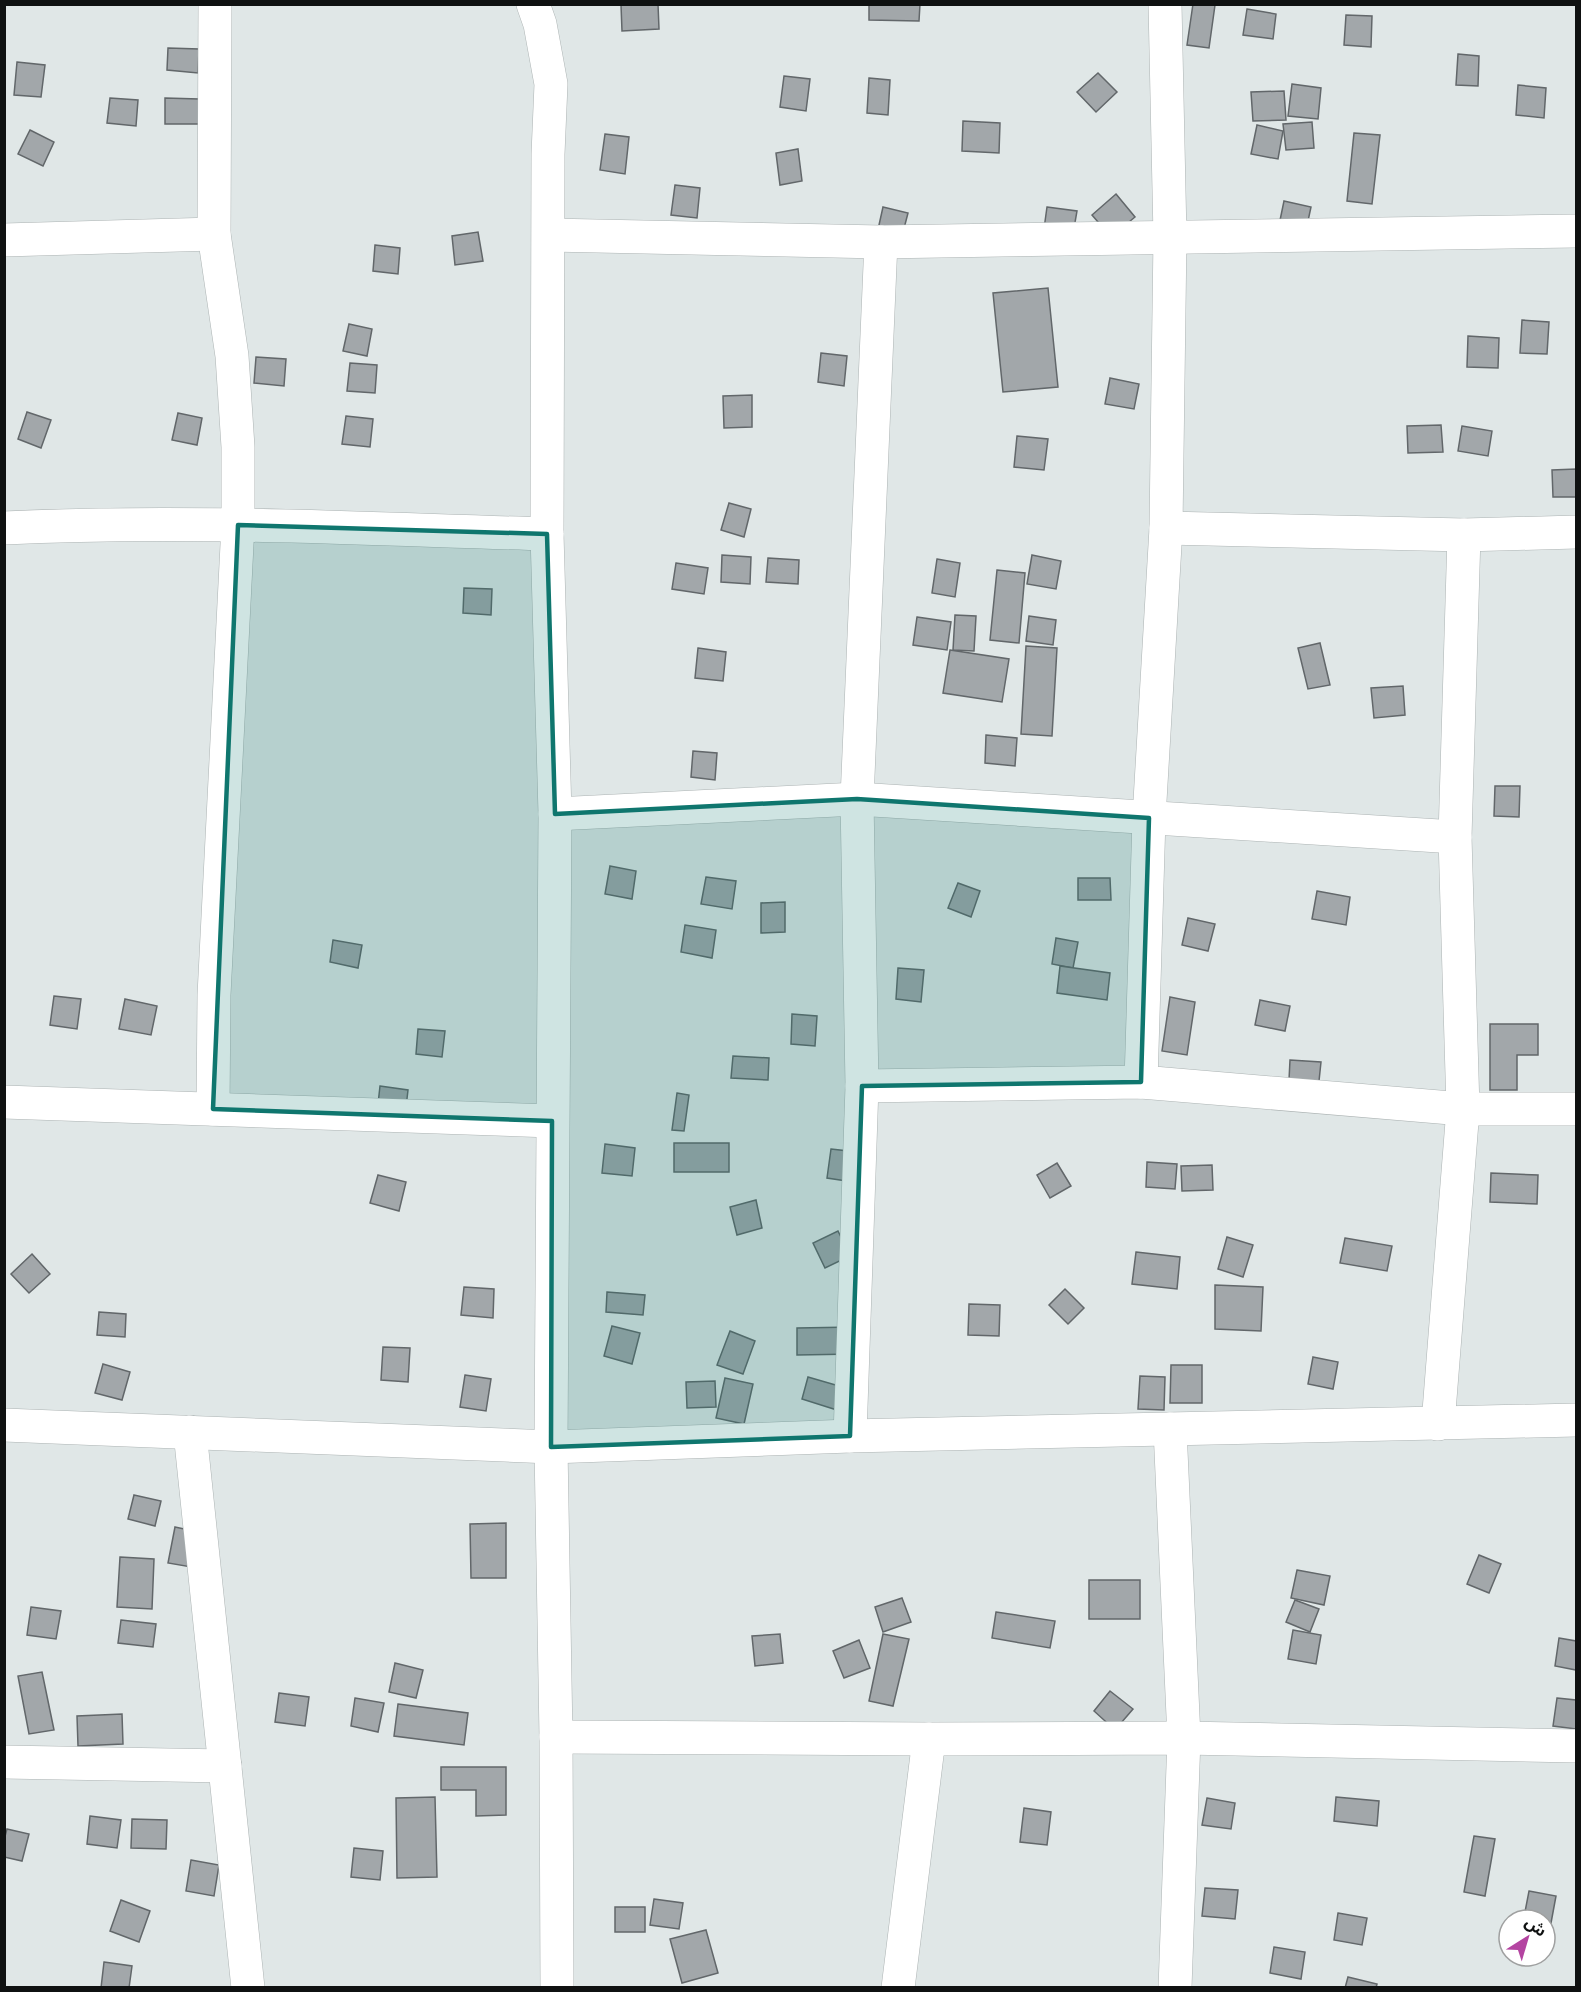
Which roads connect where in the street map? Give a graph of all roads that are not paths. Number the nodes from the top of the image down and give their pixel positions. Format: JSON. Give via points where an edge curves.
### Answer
{"nodes":[{"id":1,"x":215,"y":4,"type":"edge"},
{"id":2,"x":533,"y":4,"type":"edge"},
{"id":3,"x":1166,"y":4,"type":"edge"},
{"id":4,"x":1576,"y":231,"type":"edge"},
{"id":5,"x":214,"y":234,"type":"junction"},
{"id":6,"x":549,"y":235,"type":"junction"},
{"id":7,"x":1170,"y":237,"type":"junction"},
{"id":8,"x":4,"y":240,"type":"edge"},
{"id":9,"x":881,"y":242,"type":"junction"},
{"id":10,"x":238,"y":525,"type":"junction"},
{"id":11,"x":4,"y":528,"type":"edge"},
{"id":12,"x":1166,"y":528,"type":"junction"},
{"id":13,"x":1576,"y":532,"type":"edge"},
{"id":14,"x":547,"y":534,"type":"junction"},
{"id":15,"x":1464,"y":535,"type":"junction"},
{"id":16,"x":857,"y":799,"type":"junction"},
{"id":17,"x":555,"y":814,"type":"junction"},
{"id":18,"x":1149,"y":818,"type":"junction"},
{"id":19,"x":1455,"y":837,"type":"junction"},
{"id":20,"x":1141,"y":1082,"type":"junction"},
{"id":21,"x":862,"y":1086,"type":"junction"},
{"id":22,"x":4,"y":1102,"type":"edge"},
{"id":23,"x":213,"y":1109,"type":"junction"},
{"id":24,"x":1463,"y":1109,"type":"junction"},
{"id":25,"x":1576,"y":1109,"type":"edge"},
{"id":26,"x":552,"y":1121,"type":"junction"},
{"id":27,"x":1576,"y":1420,"type":"edge"},
{"id":28,"x":1438,"y":1424,"type":"junction"},
{"id":29,"x":4,"y":1425,"type":"edge"},
{"id":30,"x":1170,"y":1429,"type":"junction"},
{"id":31,"x":190,"y":1432,"type":"junction"},
{"id":32,"x":850,"y":1436,"type":"junction"},
{"id":33,"x":551,"y":1447,"type":"junction"},
{"id":34,"x":556,"y":1737,"type":"junction"},
{"id":35,"x":1184,"y":1738,"type":"junction"},
{"id":36,"x":929,"y":1739,"type":"junction"},
{"id":37,"x":1576,"y":1746,"type":"edge"},
{"id":38,"x":4,"y":1762,"type":"edge"},
{"id":39,"x":225,"y":1766,"type":"junction"},
{"id":40,"x":248,"y":1988,"type":"edge"},
{"id":41,"x":557,"y":1988,"type":"edge"},
{"id":42,"x":898,"y":1988,"type":"edge"},
{"id":43,"x":1175,"y":1988,"type":"edge"}],
"edges":[{"from":1,"to":5,"type":"street"},
{"from":2,"to":6,"type":"street","via":[[551,84]]},
{"from":3,"to":7,"type":"street"},
{"from":4,"to":7,"type":"street"},
{"from":5,"to":8,"type":"street"},
{"from":5,"to":10,"type":"street","via":[[232,356]]},
{"from":6,"to":9,"type":"street"},
{"from":6,"to":14,"type":"street"},
{"from":7,"to":9,"type":"street"},
{"from":7,"to":12,"type":"street"},
{"from":9,"to":16,"type":"street"},
{"from":10,"to":11,"type":"street"},
{"from":10,"to":14,"type":"street"},
{"from":10,"to":23,"type":"street","via":[[214,995]]},
{"from":12,"to":15,"type":"street"},
{"from":12,"to":18,"type":"street"},
{"from":13,"to":15,"type":"street"},
{"from":14,"to":17,"type":"street"},
{"from":15,"to":19,"type":"street"},
{"from":16,"to":17,"type":"street"},
{"from":16,"to":18,"type":"street"},
{"from":16,"to":21,"type":"street"},
{"from":17,"to":26,"type":"street"},
{"from":18,"to":19,"type":"street"},
{"from":18,"to":20,"type":"street"},
{"from":19,"to":24,"type":"street"},
{"from":20,"to":21,"type":"street"},
{"from":20,"to":24,"type":"street"},
{"from":21,"to":32,"type":"street"},
{"from":22,"to":23,"type":"street"},
{"from":23,"to":26,"type":"street"},
{"from":24,"to":25,"type":"street"},
{"from":24,"to":28,"type":"street"},
{"from":26,"to":33,"type":"street"},
{"from":27,"to":28,"type":"street"},
{"from":28,"to":30,"type":"street"},
{"from":29,"to":31,"type":"street"},
{"from":30,"to":32,"type":"street"},
{"from":30,"to":35,"type":"street"},
{"from":31,"to":33,"type":"street"},
{"from":31,"to":39,"type":"street"},
{"from":32,"to":33,"type":"street"},
{"from":33,"to":34,"type":"street"},
{"from":34,"to":36,"type":"street"},
{"from":34,"to":41,"type":"street"},
{"from":35,"to":36,"type":"street"},
{"from":35,"to":37,"type":"street"},
{"from":35,"to":43,"type":"street"},
{"from":36,"to":42,"type":"street"},
{"from":38,"to":39,"type":"street"},
{"from":39,"to":40,"type":"street"}]}
